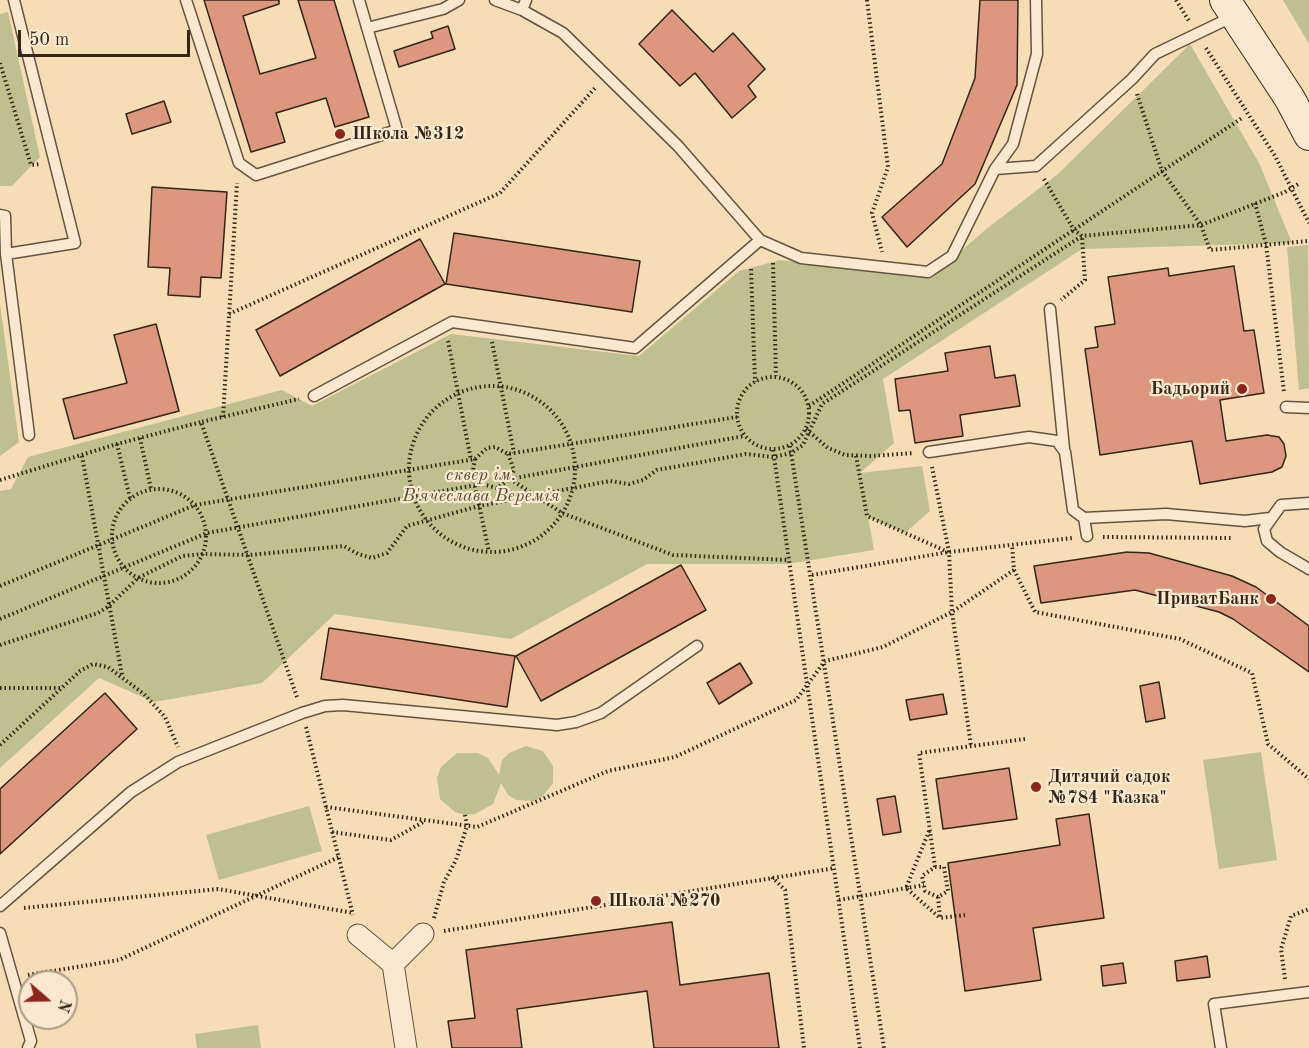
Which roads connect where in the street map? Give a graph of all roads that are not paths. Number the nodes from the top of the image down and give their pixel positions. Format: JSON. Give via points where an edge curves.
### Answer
{"nodes":[{"id":1,"x":14,"y":0,"type":"edge"},
{"id":2,"x":186,"y":0,"type":"edge"},
{"id":3,"x":359,"y":0,"type":"edge"},
{"id":4,"x":459,"y":0,"type":"edge"},
{"id":5,"x":495,"y":0,"type":"edge"},
{"id":6,"x":1036,"y":0,"type":"edge"},
{"id":7,"x":524,"y":5,"type":"edge"},
{"id":8,"x":1230,"y":8,"type":"edge"},
{"id":9,"x":367,"y":28,"type":"junction"},
{"id":10,"x":1309,"y":135,"type":"edge"},
{"id":11,"x":995,"y":169,"type":"junction"},
{"id":12,"x":0,"y":215,"type":"edge"},
{"id":13,"x":760,"y":240,"type":"junction"},
{"id":14,"x":6,"y":254,"type":"junction"},
{"id":15,"x":1050,"y":309,"type":"road end"},
{"id":16,"x":314,"y":396,"type":"road end"},
{"id":17,"x":1286,"y":407,"type":"road end"},
{"id":18,"x":1309,"y":408,"type":"edge"},
{"id":19,"x":29,"y":435,"type":"dead end"},
{"id":20,"x":929,"y":452,"type":"road end"},
{"id":21,"x":1065,"y":452,"type":"junction"},
{"id":22,"x":1309,"y":503,"type":"edge"},
{"id":23,"x":1084,"y":518,"type":"junction"},
{"id":24,"x":1270,"y":518,"type":"junction"},
{"id":25,"x":1087,"y":536,"type":"road end"},
{"id":26,"x":1309,"y":569,"type":"edge"},
{"id":27,"x":697,"y":646,"type":"dead end"},
{"id":28,"x":0,"y":906,"type":"edge"},
{"id":29,"x":0,"y":933,"type":"edge"},
{"id":30,"x":426,"y":934,"type":"road end"},
{"id":31,"x":358,"y":935,"type":"road end"},
{"id":32,"x":393,"y":964,"type":"junction"},
{"id":33,"x":1309,"y":992,"type":"edge"},
{"id":34,"x":28,"y":1048,"type":"edge"},
{"id":35,"x":406,"y":1048,"type":"edge"},
{"id":36,"x":1221,"y":1048,"type":"edge"}],
"edges":[{"from":1,"to":14,"type":"lane","via":[[75,243]]},
{"from":2,"to":9,"type":"lane","via":[[238,163],[256,175],[397,130]]},
{"from":3,"to":9,"type":"lane"},
{"from":4,"to":9,"type":"lane","via":[[443,9]]},
{"from":5,"to":7,"type":"lane"},
{"from":6,"to":11,"type":"lane","via":[[1036,54],[1013,144]]},
{"from":7,"to":13,"type":"lane","via":[[563,33],[678,146]]},
{"from":8,"to":10,"type":"street"},
{"from":8,"to":11,"type":"lane","via":[[1197,33],[1155,54],[1036,166]]},
{"from":11,"to":13,"type":"lane","via":[[952,256],[928,273],[801,258]]},
{"from":12,"to":14,"type":"lane","via":[[5,216]]},
{"from":13,"to":16,"type":"lane","via":[[635,348],[452,322]]},
{"from":14,"to":19,"type":"lane"},
{"from":15,"to":21,"type":"lane"},
{"from":17,"to":18,"type":"lane"},
{"from":20,"to":21,"type":"lane","via":[[1029,437],[1057,441]]},
{"from":21,"to":23,"type":"lane","via":[[1073,510]]},
{"from":22,"to":24,"type":"lane","via":[[1281,505]]},
{"from":23,"to":24,"type":"lane","via":[[1166,514]]},
{"from":23,"to":25,"type":"lane"},
{"from":24,"to":26,"type":"lane","via":[[1264,529],[1268,541]]},
{"from":27,"to":28,"type":"lane","via":[[601,713],[576,722],[557,725],[343,705],[302,713],[183,760],[131,792]]},
{"from":29,"to":34,"type":"lane","via":[[31,1041]]},
{"from":30,"to":32,"type":"street"},
{"from":31,"to":32,"type":"street"},
{"from":32,"to":35,"type":"street"},
{"from":33,"to":36,"type":"lane","via":[[1214,1004]]}]}
